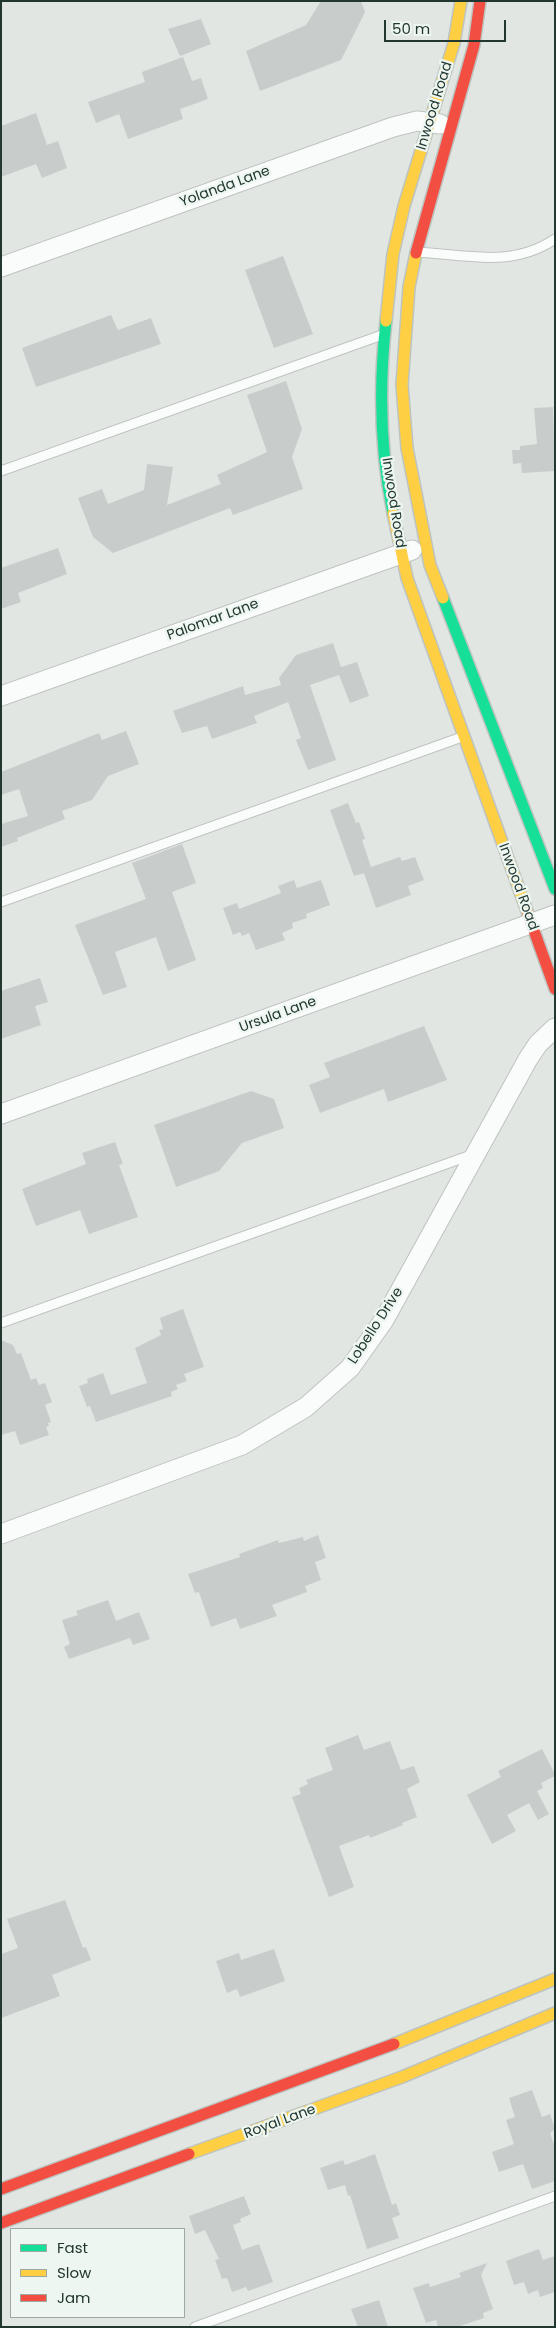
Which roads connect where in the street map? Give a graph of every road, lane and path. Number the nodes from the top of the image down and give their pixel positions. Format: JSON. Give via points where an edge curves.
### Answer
{"nodes":[{"id":1,"x":461,"y":1,"type":"edge"},
{"id":2,"x":480,"y":1,"type":"edge"},
{"id":3,"x":430,"y":123,"type":"junction"},
{"id":4,"x":451,"y":126,"type":"junction"},
{"id":5,"x":555,"y":239,"type":"edge"},
{"id":6,"x":416,"y":252,"type":"junction"},
{"id":7,"x":1,"y":267,"type":"edge"},
{"id":8,"x":384,"y":334,"type":"junction"},
{"id":9,"x":406,"y":334,"type":"junction"},
{"id":10,"x":1,"y":471,"type":"edge"},
{"id":11,"x":425,"y":545,"type":"junction"},
{"id":12,"x":400,"y":554,"type":"junction"},
{"id":13,"x":1,"y":696,"type":"edge"},
{"id":14,"x":463,"y":737,"type":"junction"},
{"id":15,"x":555,"y":889,"type":"edge"},
{"id":16,"x":1,"y":902,"type":"edge"},
{"id":17,"x":555,"y":915,"type":"edge"},
{"id":18,"x":531,"y":923,"type":"junction"},
{"id":19,"x":555,"y":989,"type":"edge"},
{"id":20,"x":555,"y":1028,"type":"edge"},
{"id":21,"x":1,"y":1114,"type":"edge"},
{"id":22,"x":476,"y":1153,"type":"junction"},
{"id":23,"x":1,"y":1324,"type":"edge"},
{"id":24,"x":1,"y":1534,"type":"edge"},
{"id":25,"x":555,"y":1978,"type":"edge"},
{"id":26,"x":504,"y":1998,"type":"junction"},
{"id":27,"x":555,"y":2012,"type":"edge"},
{"id":28,"x":513,"y":2021,"type":"junction"},
{"id":29,"x":7,"y":2190,"type":"edge"},
{"id":30,"x":555,"y":2196,"type":"edge"},
{"id":31,"x":1,"y":2223,"type":"edge"},
{"id":32,"x":195,"y":2327,"type":"edge"}],
"edges":[{"from":1,"to":3,"type":"main road","name":"Inwood Road","via":[[454,43]]},
{"from":2,"to":4,"type":"main road","name":"Inwood Road","via":[[474,45]]},
{"from":3,"to":4,"type":"street","name":"Yolanda Lane"},
{"from":3,"to":7,"type":"street","name":"Yolanda Lane","via":[[417,121],[393,127]]},
{"from":3,"to":8,"type":"main road","name":"Inwood Road","via":[[393,254]]},
{"from":4,"to":6,"type":"main road","name":"Inwood Road"},
{"from":5,"to":6,"type":"lane","via":[[529,254],[506,258]]},
{"from":6,"to":9,"type":"main road","name":"Inwood Road","via":[[409,287]]},
{"from":8,"to":9,"type":"main road"},
{"from":8,"to":10,"type":"lane"},
{"from":8,"to":12,"type":"main road","name":"Inwood Road","via":[[382,411],[386,468]]},
{"from":9,"to":11,"type":"main road","name":"Inwood Road","via":[[402,385],[407,448]]},
{"from":11,"to":12,"type":"street","name":"Palomar Lane"},
{"from":11,"to":15,"type":"main road","name":"Inwood Road"},
{"from":12,"to":13,"type":"street","name":"Palomar Lane"},
{"from":12,"to":14,"type":"main road","name":"Inwood Road"},
{"from":14,"to":16,"type":"lane"},
{"from":14,"to":18,"type":"main road","name":"Inwood Road"},
{"from":17,"to":18,"type":"street","name":"Ursula Lane"},
{"from":18,"to":19,"type":"main road","name":"Inwood Road"},
{"from":18,"to":21,"type":"street","name":"Ursula Lane"},
{"from":20,"to":22,"type":"street","name":"Lobello Drive","via":[[528,1059]]},
{"from":22,"to":23,"type":"lane"},
{"from":22,"to":24,"type":"street","name":"Lobello Drive","via":[[384,1320],[350,1368],[306,1408],[242,1445]]},
{"from":25,"to":26,"type":"main road"},
{"from":26,"to":28,"type":"main road"},
{"from":26,"to":29,"type":"main road","via":[[391,2045]]},
{"from":27,"to":28,"type":"main road","name":"Royal Lane"},
{"from":28,"to":31,"type":"main road","name":"Royal Lane","via":[[402,2077],[18,2212]]},
{"from":30,"to":32,"type":"lane"}]}
